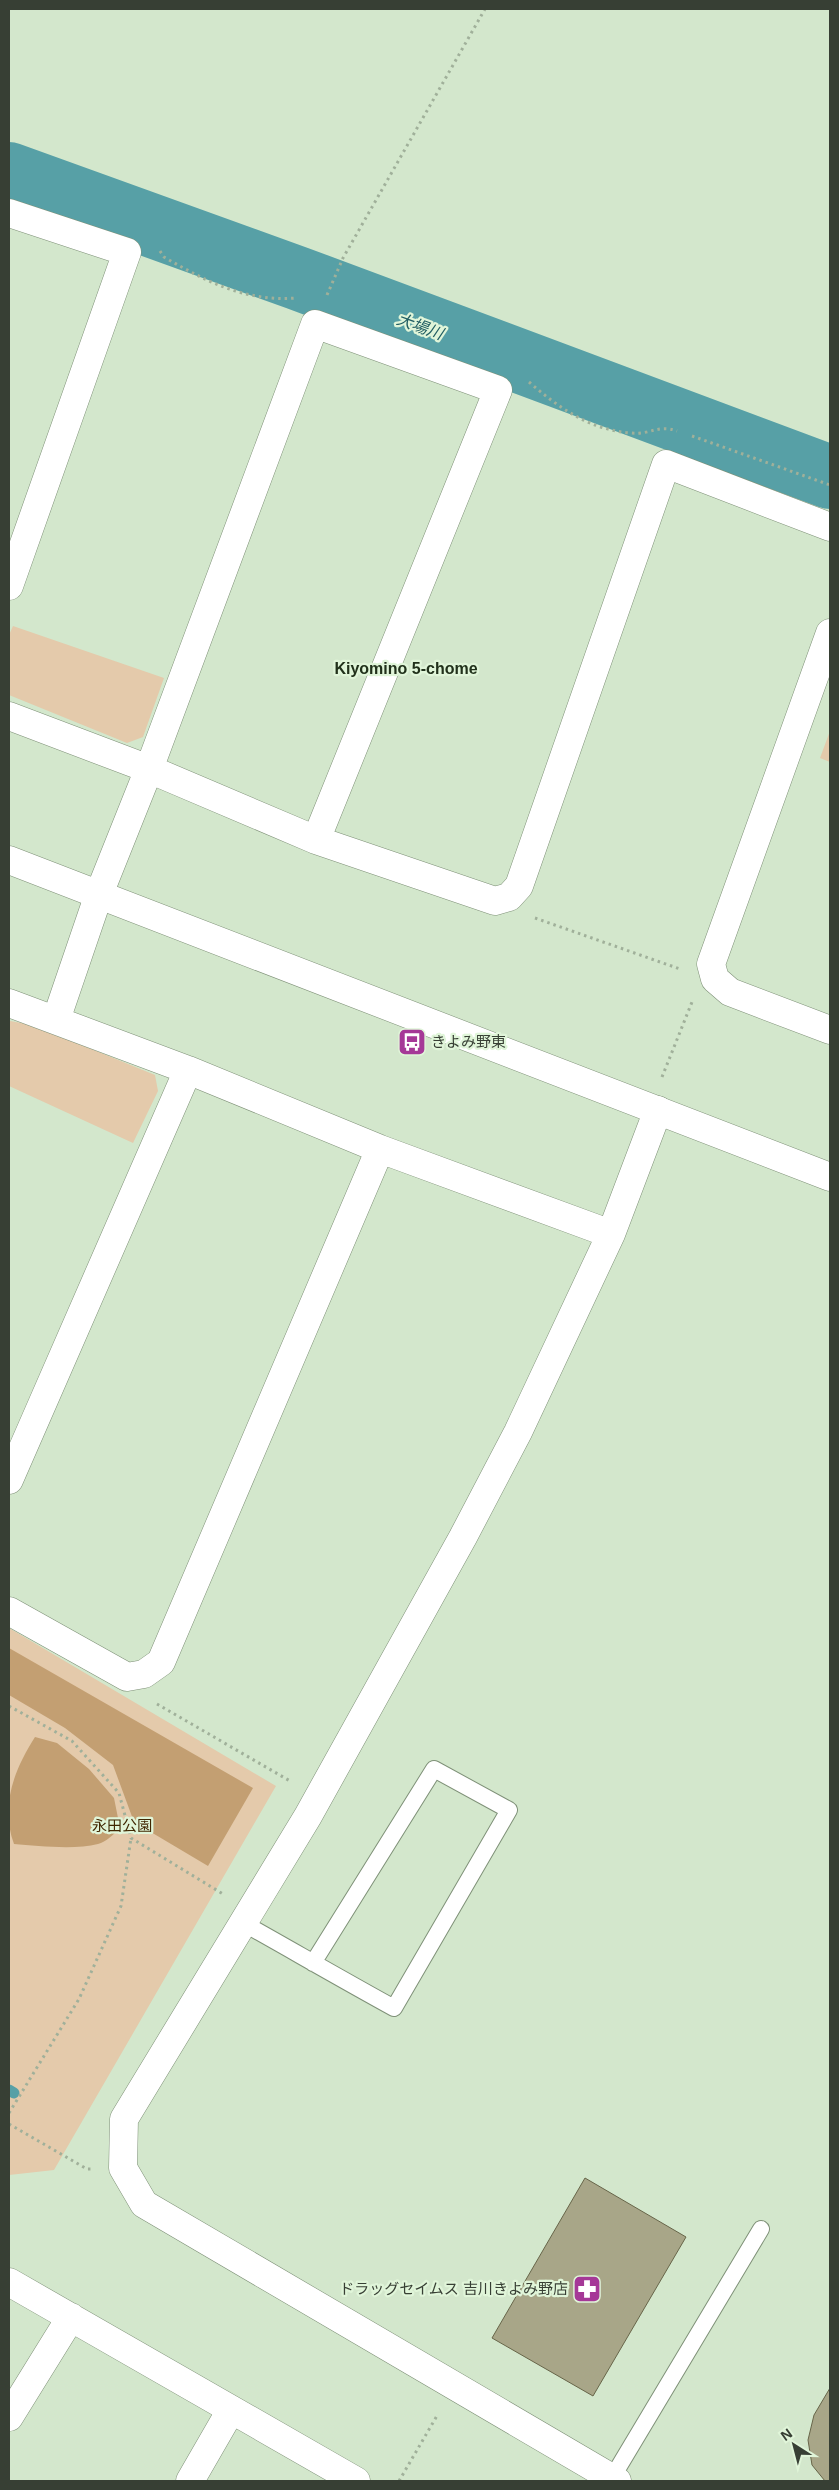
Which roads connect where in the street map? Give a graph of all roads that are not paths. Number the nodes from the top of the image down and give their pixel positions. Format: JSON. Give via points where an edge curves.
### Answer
{"nodes":[{"id":1,"x":9,"y":213,"type":"edge"},
{"id":2,"x":830,"y":527,"type":"edge"},
{"id":3,"x":9,"y":586,"type":"edge"},
{"id":4,"x":830,"y":633,"type":"edge"},
{"id":5,"x":9,"y":716,"type":"edge"},
{"id":6,"x":149,"y":769,"type":"junction"},
{"id":7,"x":316,"y":840,"type":"junction"},
{"id":8,"x":9,"y":860,"type":"edge"},
{"id":9,"x":99,"y":894,"type":"junction"},
{"id":10,"x":9,"y":1003,"type":"edge"},
{"id":11,"x":56,"y":1020,"type":"junction"},
{"id":12,"x":830,"y":1030,"type":"edge"},
{"id":13,"x":188,"y":1070,"type":"junction"},
{"id":14,"x":658,"y":1110,"type":"junction"},
{"id":15,"x":380,"y":1149,"type":"junction"},
{"id":16,"x":830,"y":1177,"type":"edge"},
{"id":17,"x":611,"y":1234,"type":"junction"},
{"id":18,"x":9,"y":1480,"type":"edge"},
{"id":19,"x":9,"y":1611,"type":"edge"},
{"id":20,"x":247,"y":1917,"type":"junction"},
{"id":21,"x":313,"y":1962,"type":"junction"},
{"id":22,"x":760,"y":2229,"type":"dead end"},
{"id":23,"x":9,"y":2282,"type":"edge"},
{"id":24,"x":71,"y":2317,"type":"junction"},
{"id":25,"x":230,"y":2410,"type":"junction"},
{"id":26,"x":9,"y":2417,"type":"edge"},
{"id":27,"x":614,"y":2480,"type":"edge"},
{"id":28,"x":190,"y":2481,"type":"edge"},
{"id":29,"x":356,"y":2481,"type":"edge"}],
"edges":[{"from":1,"to":3,"type":"street","via":[[127,252]]},
{"from":2,"to":7,"type":"street","via":[[666,464],[519,886],[509,897],[495,901]]},
{"from":4,"to":12,"type":"street","via":[[711,964],[715,979],[730,992]]},
{"from":5,"to":6,"type":"street"},
{"from":6,"to":7,"type":"street"},
{"from":6,"to":7,"type":"street","via":[[315,324],[498,390]]},
{"from":6,"to":9,"type":"street"},
{"from":8,"to":9,"type":"street"},
{"from":9,"to":11,"type":"street"},
{"from":9,"to":14,"type":"street"},
{"from":10,"to":11,"type":"street"},
{"from":11,"to":13,"type":"street"},
{"from":13,"to":15,"type":"street"},
{"from":13,"to":18,"type":"street"},
{"from":14,"to":16,"type":"street"},
{"from":14,"to":17,"type":"street"},
{"from":15,"to":17,"type":"street"},
{"from":15,"to":19,"type":"street","via":[[161,1662],[144,1674],[127,1677]]},
{"from":17,"to":20,"type":"street","via":[[518,1432],[463,1537],[308,1816]]},
{"from":20,"to":21,"type":"lane"},
{"from":20,"to":27,"type":"street","via":[[124,2119],[124,2168],[144,2204]]},
{"from":21,"to":21,"type":"lane","via":[[394,2008],[509,1810],[434,1769]]},
{"from":22,"to":27,"type":"lane"},
{"from":23,"to":24,"type":"street"},
{"from":24,"to":25,"type":"street"},
{"from":24,"to":26,"type":"street"},
{"from":25,"to":28,"type":"street"},
{"from":25,"to":29,"type":"street"}]}
